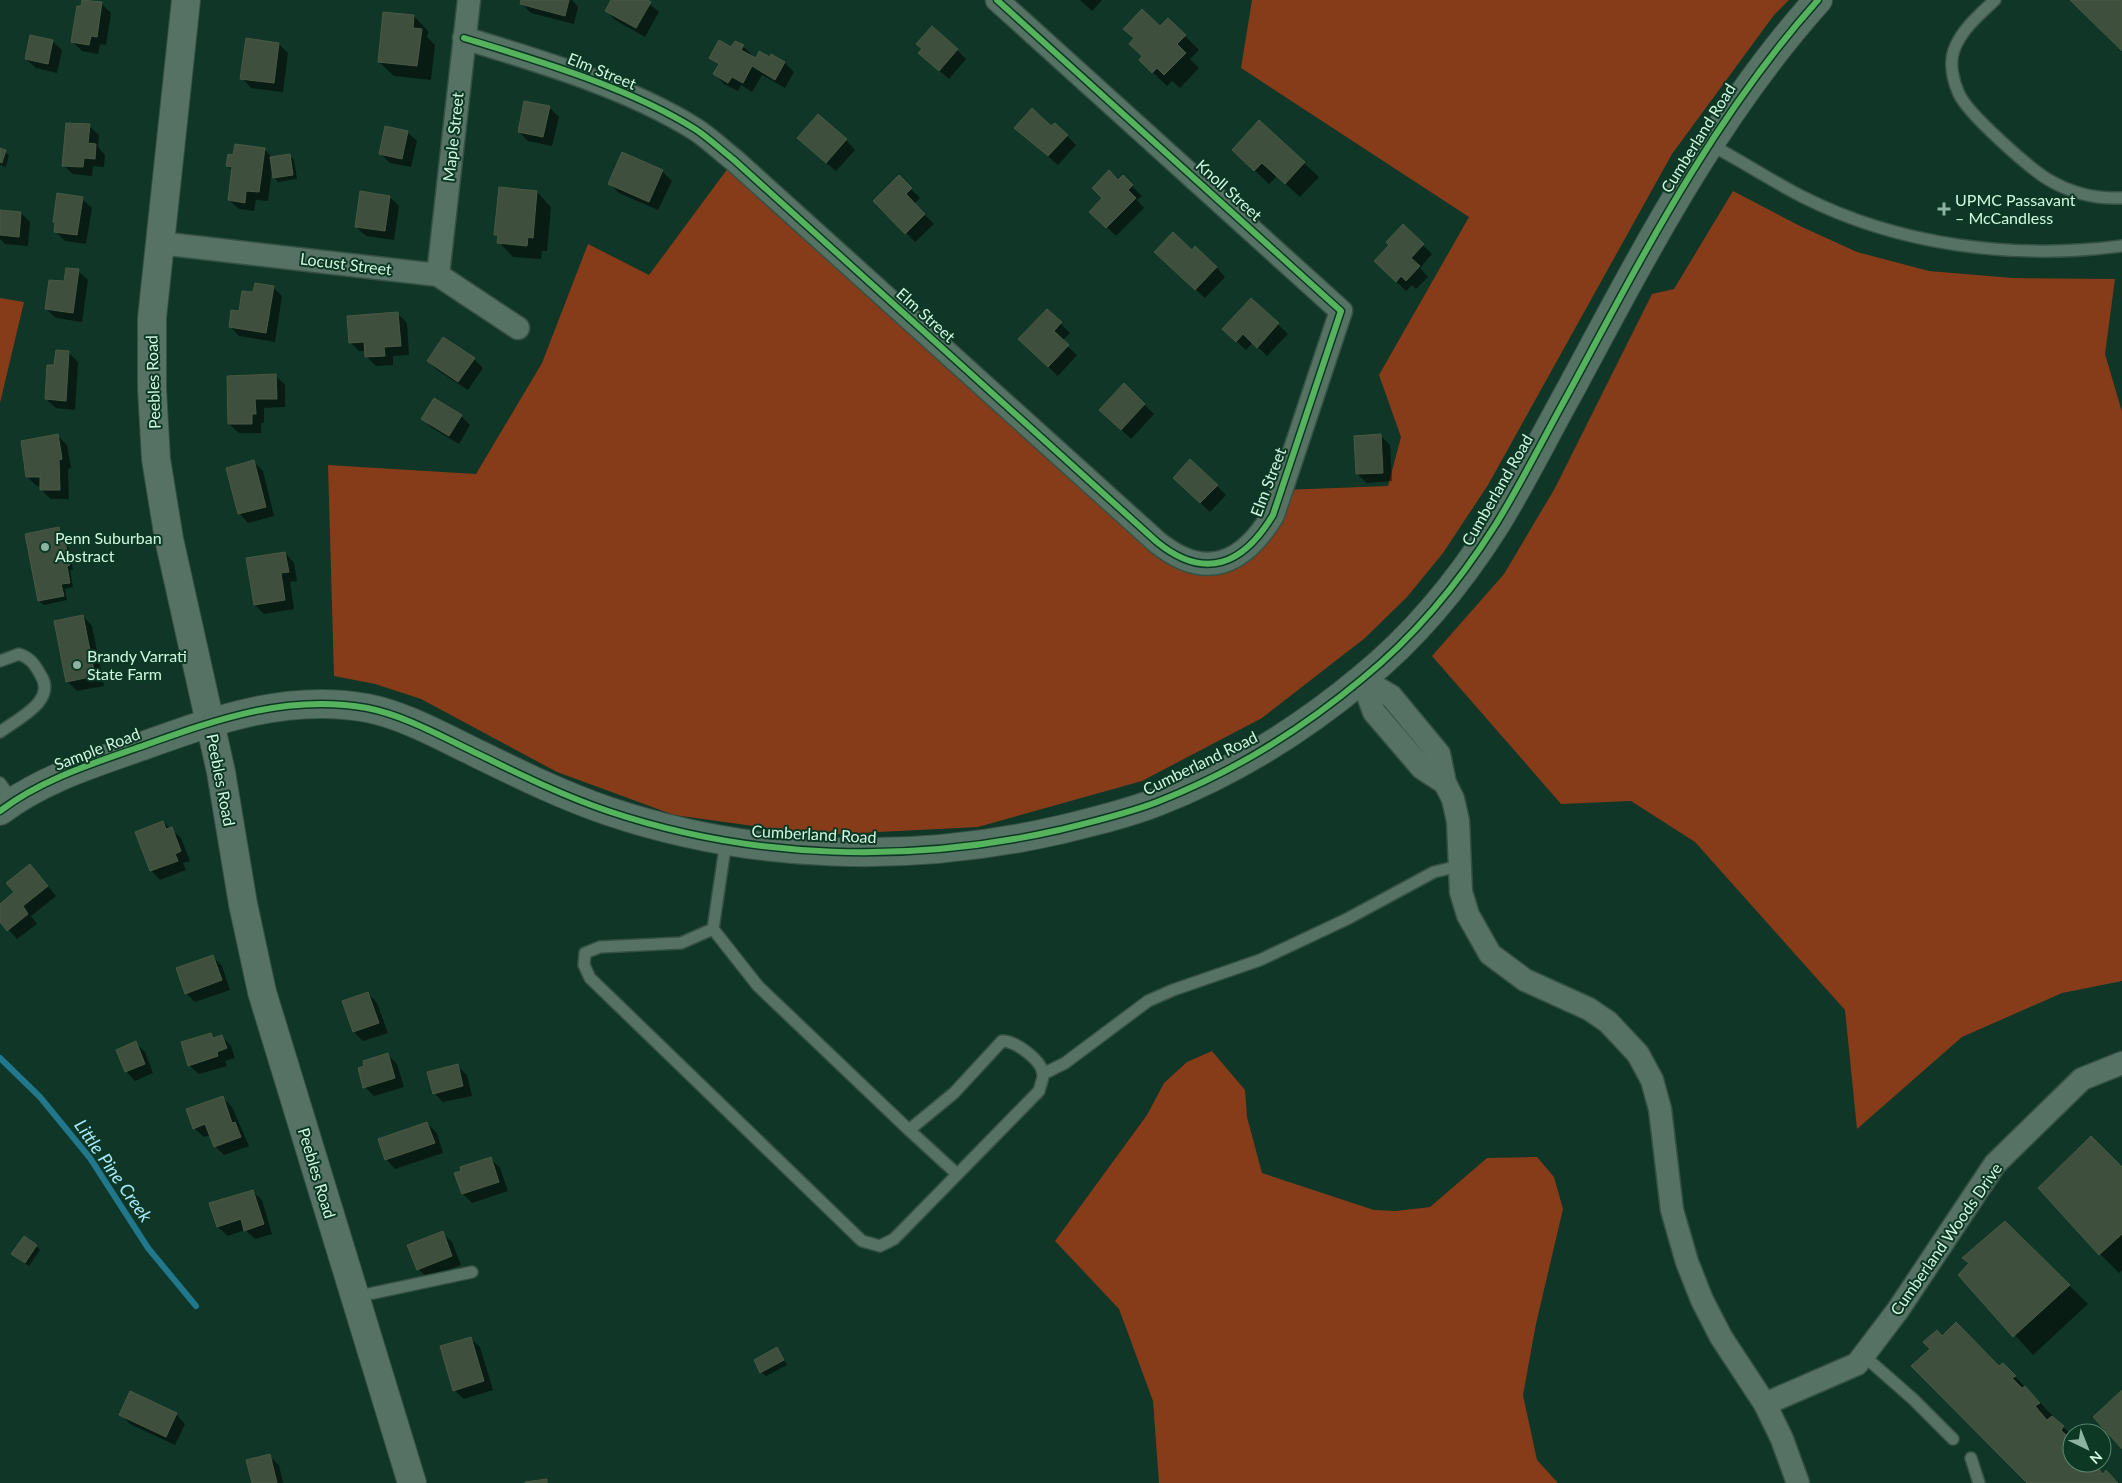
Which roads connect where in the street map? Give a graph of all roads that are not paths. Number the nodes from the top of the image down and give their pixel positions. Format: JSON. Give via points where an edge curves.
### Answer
{"nodes":[{"id":1,"x":186,"y":0,"type":"edge"},
{"id":2,"x":469,"y":0,"type":"edge"},
{"id":3,"x":997,"y":0,"type":"edge"},
{"id":4,"x":1818,"y":0,"type":"edge"},
{"id":5,"x":1995,"y":0,"type":"edge"},
{"id":6,"x":464,"y":38,"type":"junction"},
{"id":7,"x":1709,"y":144,"type":"junction"},
{"id":8,"x":2122,"y":198,"type":"edge"},
{"id":9,"x":159,"y":242,"type":"junction"},
{"id":10,"x":2122,"y":246,"type":"edge"},
{"id":11,"x":438,"y":275,"type":"junction"},
{"id":12,"x":518,"y":328,"type":"dead end"},
{"id":13,"x":1299,"y":440,"type":"joint"},
{"id":14,"x":0,"y":661,"type":"edge"},
{"id":15,"x":1362,"y":679,"type":"junction"},
{"id":16,"x":210,"y":722,"type":"junction"},
{"id":17,"x":0,"y":732,"type":"edge"},
{"id":18,"x":4,"y":798,"type":"edge"},
{"id":19,"x":726,"y":841,"type":"junction"},
{"id":20,"x":1459,"y":866,"type":"junction"},
{"id":21,"x":713,"y":929,"type":"junction"},
{"id":22,"x":2122,"y":1063,"type":"edge"},
{"id":23,"x":1043,"y":1074,"type":"junction"},
{"id":24,"x":909,"y":1130,"type":"junction"},
{"id":25,"x":957,"y":1174,"type":"junction"},
{"id":26,"x":472,"y":1272,"type":"dead end"},
{"id":27,"x":355,"y":1297,"type":"junction"},
{"id":28,"x":1864,"y":1356,"type":"junction"},
{"id":29,"x":1765,"y":1404,"type":"junction"},
{"id":30,"x":1952,"y":1439,"type":"dead end"},
{"id":31,"x":1971,"y":1458,"type":"dead end"},
{"id":32,"x":412,"y":1483,"type":"edge"},
{"id":33,"x":1798,"y":1483,"type":"edge"},
{"id":34,"x":1979,"y":1483,"type":"edge"}],
"edges":[{"from":1,"to":9,"type":"street","name":"Peebles Road"},
{"from":2,"to":6,"type":"street","name":"Maple Street"},
{"from":3,"to":13,"type":"street","name":"Knoll Street","via":[[1341,311]]},
{"from":4,"to":7,"type":"street","name":"Cumberland Road","via":[[1749,84]]},
{"from":5,"to":8,"type":"lane","via":[[1975,19],[1953,50],[1952,67],[1959,96],[2019,157],[2049,180],[2076,192],[2105,199]]},
{"from":6,"to":11,"type":"street","name":"Maple Street"},
{"from":6,"to":13,"type":"street","name":"Elm Street","via":[[536,60],[625,95],[697,131],[734,160],[1156,542],[1193,564],[1219,562],[1245,551],[1254,543],[1273,515]]},
{"from":7,"to":10,"type":"lane","via":[[1801,196],[1849,217],[1902,234],[1972,248],[2029,252]]},
{"from":7,"to":15,"type":"street","name":"Cumberland Road","via":[[1669,210],[1497,523],[1436,606],[1389,656]]},
{"from":9,"to":11,"type":"street","name":"Locust Street"},
{"from":9,"to":16,"type":"street","name":"Peebles Road","via":[[152,318],[156,459],[169,539]]},
{"from":11,"to":12,"type":"street","name":"Locust Street"},
{"from":14,"to":17,"type":"lane","via":[[19,654],[31,658],[46,682],[45,694],[36,706]]},
{"from":15,"to":19,"type":"street","name":"Cumberland Road","via":[[1293,730],[1247,758],[1153,804],[1102,819],[1025,838],[911,851],[852,853]]},
{"from":15,"to":20,"type":"street","via":[[1374,712],[1422,768],[1445,783],[1458,821]]},
{"from":16,"to":18,"type":"street","name":"Sample Road"},
{"from":16,"to":19,"type":"street","name":"Cumberland Road","via":[[249,711],[280,707],[368,708],[402,719],[539,784],[608,811]]},
{"from":16,"to":27,"type":"street","name":"Peebles Road","via":[[262,992]]},
{"from":19,"to":21,"type":"lane"},
{"from":20,"to":23,"type":"lane","via":[[1434,872],[1347,919],[1260,960],[1148,1001],[1065,1062]]},
{"from":20,"to":29,"type":"street","via":[[1461,892],[1468,915],[1490,954],[1525,980],[1589,1009],[1608,1022],[1638,1054],[1652,1080],[1660,1109],[1672,1210],[1687,1262],[1721,1337]]},
{"from":21,"to":24,"type":"lane","via":[[758,986]]},
{"from":21,"to":25,"type":"lane","via":[[681,943],[600,947],[585,953],[584,965],[590,978],[862,1241],[880,1246],[894,1239]]},
{"from":22,"to":28,"type":"street","name":"Cumberland Woods Drive","via":[[2082,1079],[1995,1164]]},
{"from":23,"to":24,"type":"lane","via":[[1020,1046],[1002,1041],[954,1093]]},
{"from":23,"to":25,"type":"lane","via":[[1039,1091]]},
{"from":24,"to":25,"type":"lane"},
{"from":26,"to":27,"type":"lane"},
{"from":27,"to":32,"type":"street","name":"Peebles Road"},
{"from":28,"to":29,"type":"street","name":"Cumberland Woods Drive","via":[[1857,1364]]},
{"from":28,"to":30,"type":"lane","via":[[1913,1398]]},
{"from":29,"to":33,"type":"street"},
{"from":31,"to":34,"type":"lane"}]}
